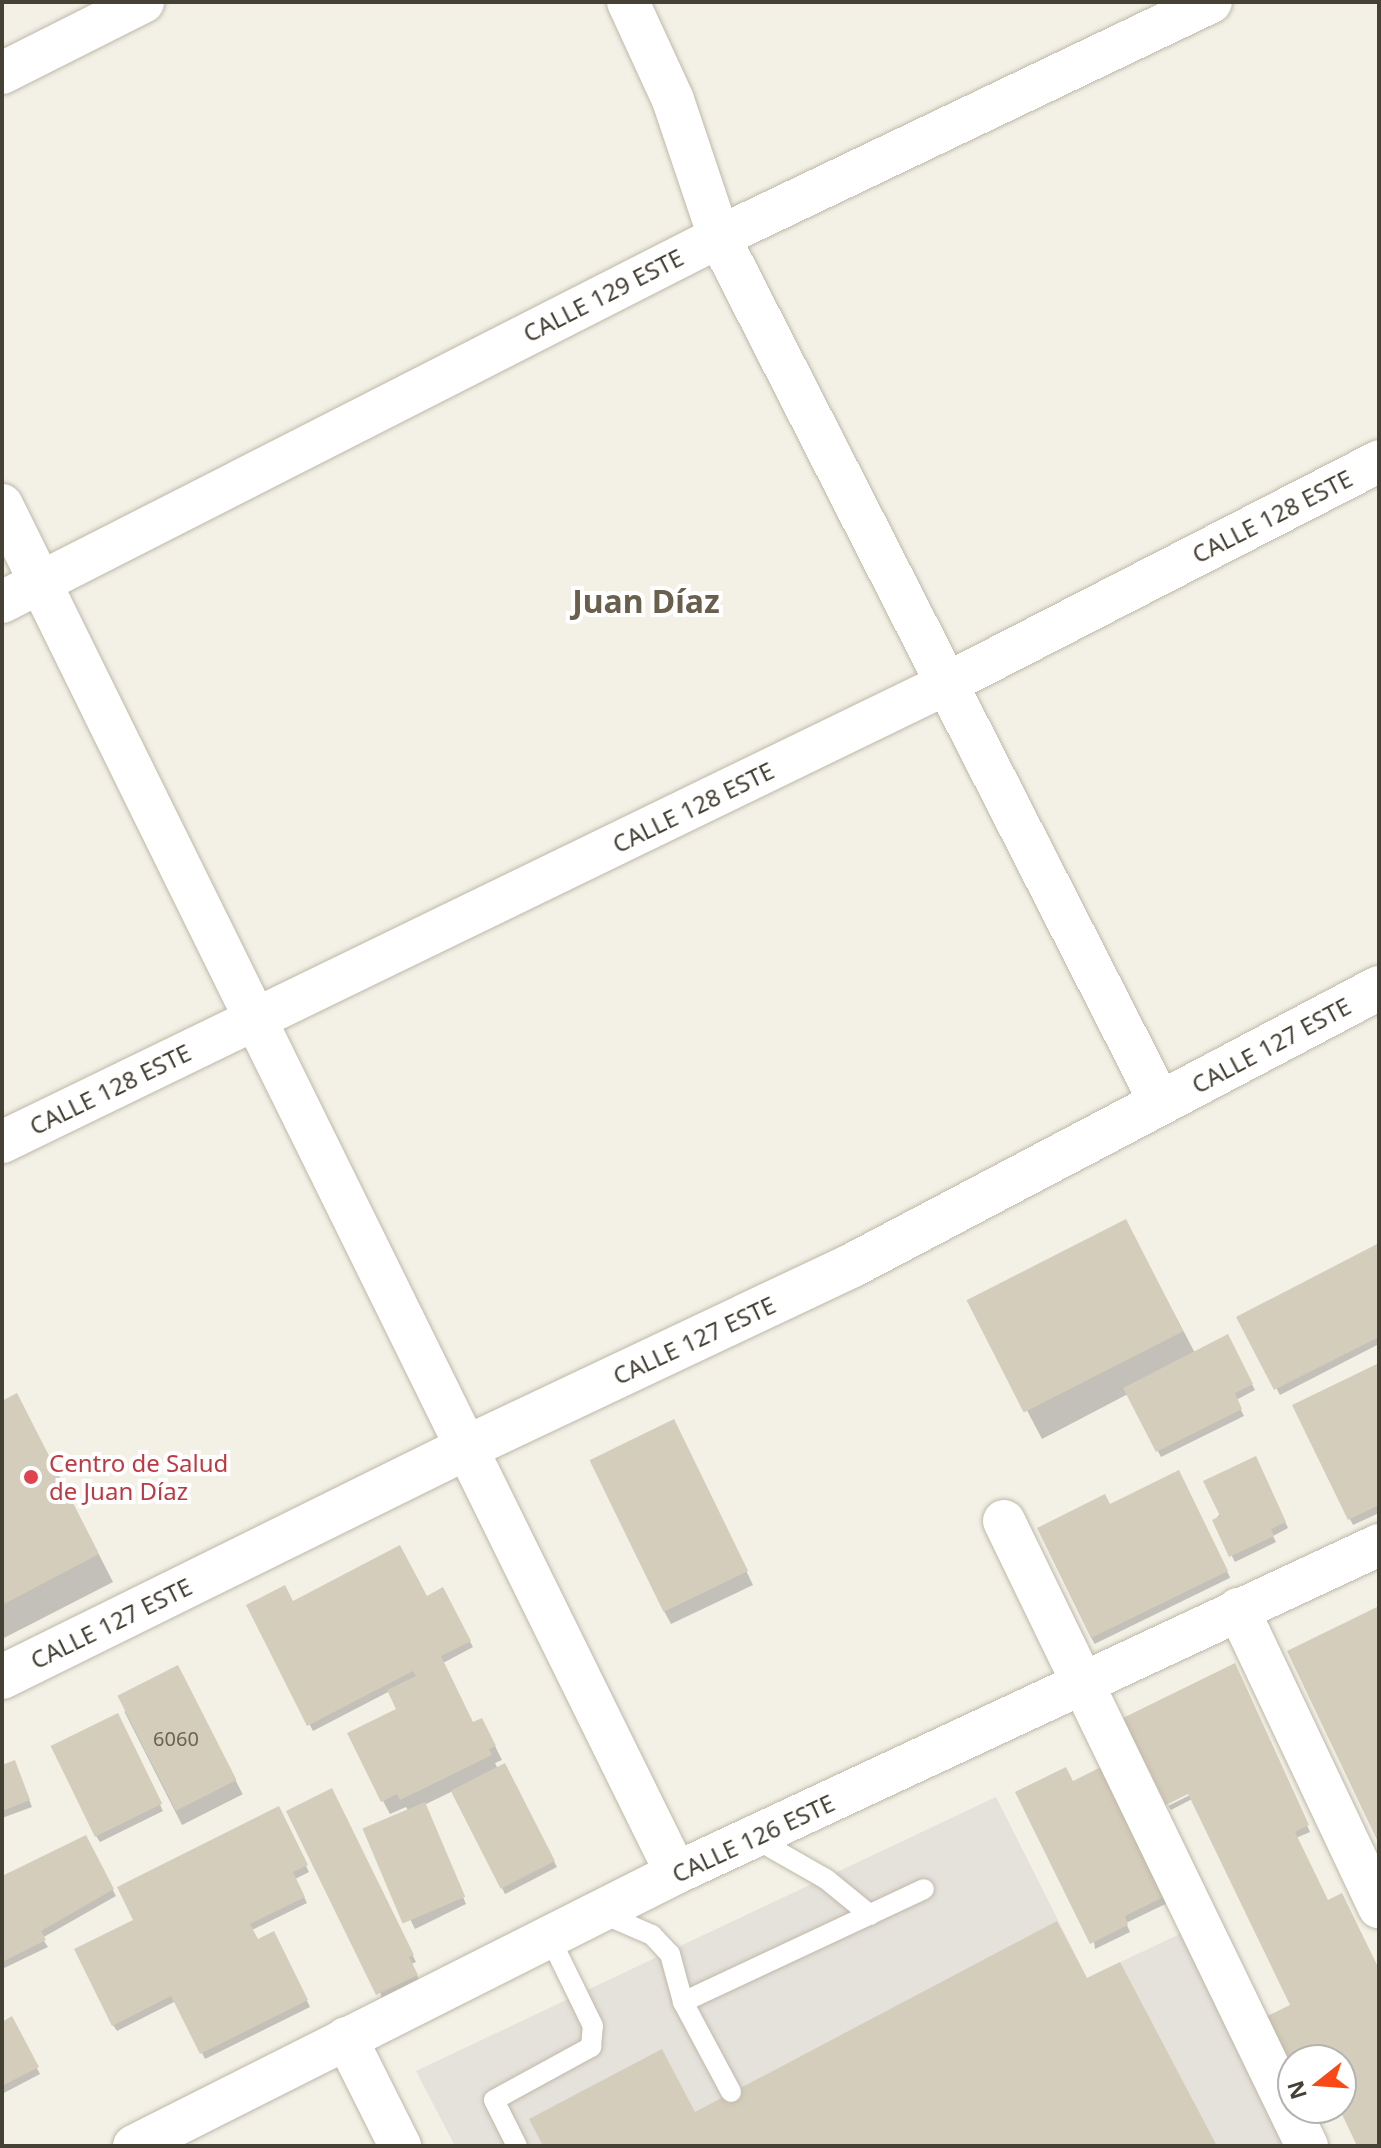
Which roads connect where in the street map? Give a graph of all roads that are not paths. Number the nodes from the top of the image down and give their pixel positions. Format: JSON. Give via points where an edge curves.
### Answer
{"nodes":[{"id":1,"x":143,"y":2,"type":"edge"},
{"id":2,"x":628,"y":2,"type":"edge"},
{"id":3,"x":1211,"y":2,"type":"edge"},
{"id":4,"x":2,"y":73,"type":"edge"},
{"id":5,"x":719,"y":237,"type":"junction"},
{"id":6,"x":1379,"y":461,"type":"edge"},
{"id":7,"x":2,"y":505,"type":"edge"},
{"id":8,"x":41,"y":582,"type":"junction"},
{"id":9,"x":2,"y":602,"type":"edge"},
{"id":10,"x":946,"y":684,"type":"junction"},
{"id":11,"x":1379,"y":988,"type":"edge"},
{"id":12,"x":256,"y":1018,"type":"junction"},
{"id":13,"x":1161,"y":1104,"type":"junction"},
{"id":14,"x":2,"y":1142,"type":"edge"},
{"id":15,"x":470,"y":1446,"type":"junction"},
{"id":16,"x":1004,"y":1521,"type":"dead end"},
{"id":17,"x":1379,"y":1545,"type":"edge"},
{"id":18,"x":1238,"y":1609,"type":"junction"},
{"id":19,"x":2,"y":1677,"type":"edge"},
{"id":20,"x":1083,"y":1683,"type":"junction"},
{"id":21,"x":754,"y":1838,"type":"junction"},
{"id":22,"x":676,"y":1873,"type":"junction"},
{"id":23,"x":924,"y":1889,"type":"dead end"},
{"id":24,"x":1379,"y":1907,"type":"edge"},
{"id":25,"x":599,"y":1912,"type":"junction"},
{"id":26,"x":870,"y":1915,"type":"junction"},
{"id":27,"x":549,"y":1936,"type":"junction"},
{"id":28,"x":683,"y":2002,"type":"junction"},
{"id":29,"x":346,"y":2038,"type":"junction"},
{"id":30,"x":731,"y":2092,"type":"dead end"},
{"id":31,"x":134,"y":2146,"type":"edge"},
{"id":32,"x":400,"y":2146,"type":"edge"},
{"id":33,"x":517,"y":2146,"type":"edge"},
{"id":34,"x":1307,"y":2146,"type":"edge"}],
"edges":[{"from":1,"to":4,"type":"street"},
{"from":2,"to":5,"type":"street","via":[[673,100]]},
{"from":3,"to":5,"type":"street","name":"CALLE 129 ESTE"},
{"from":5,"to":8,"type":"street","name":"CALLE 129 ESTE"},
{"from":5,"to":10,"type":"street"},
{"from":6,"to":10,"type":"street","name":"CALLE 128 ESTE"},
{"from":7,"to":8,"type":"street"},
{"from":8,"to":9,"type":"street","name":"CALLE 129 ESTE"},
{"from":8,"to":12,"type":"street"},
{"from":10,"to":12,"type":"street","name":"CALLE 128 ESTE"},
{"from":10,"to":13,"type":"street"},
{"from":11,"to":13,"type":"street","name":"CALLE 127 ESTE"},
{"from":12,"to":14,"type":"street","name":"CALLE 128 ESTE"},
{"from":12,"to":15,"type":"street"},
{"from":13,"to":15,"type":"street","name":"CALLE 127 ESTE","via":[[851,1266]]},
{"from":15,"to":19,"type":"street","name":"CALLE 127 ESTE"},
{"from":15,"to":22,"type":"street"},
{"from":16,"to":20,"type":"street"},
{"from":17,"to":18,"type":"street","name":"CALLE 126 ESTE"},
{"from":18,"to":20,"type":"street","name":"CALLE 126 ESTE"},
{"from":18,"to":24,"type":"street"},
{"from":20,"to":21,"type":"street","name":"CALLE 126 ESTE"},
{"from":20,"to":34,"type":"street"},
{"from":21,"to":22,"type":"street","name":"CALLE 126 ESTE"},
{"from":21,"to":26,"type":"lane","via":[[826,1879]]},
{"from":22,"to":25,"type":"street","name":"CALLE 126 ESTE"},
{"from":23,"to":26,"type":"lane"},
{"from":25,"to":27,"type":"street","name":"CALLE 126 ESTE"},
{"from":25,"to":28,"type":"lane","via":[[652,1935],[670,1954]]},
{"from":26,"to":28,"type":"lane"},
{"from":27,"to":29,"type":"street","name":"CALLE 126 ESTE"},
{"from":27,"to":33,"type":"lane","via":[[593,2026],[591,2047],[494,2100]]},
{"from":28,"to":30,"type":"lane"},
{"from":29,"to":31,"type":"street","name":"CALLE 126 ESTE"},
{"from":29,"to":32,"type":"street"}]}
